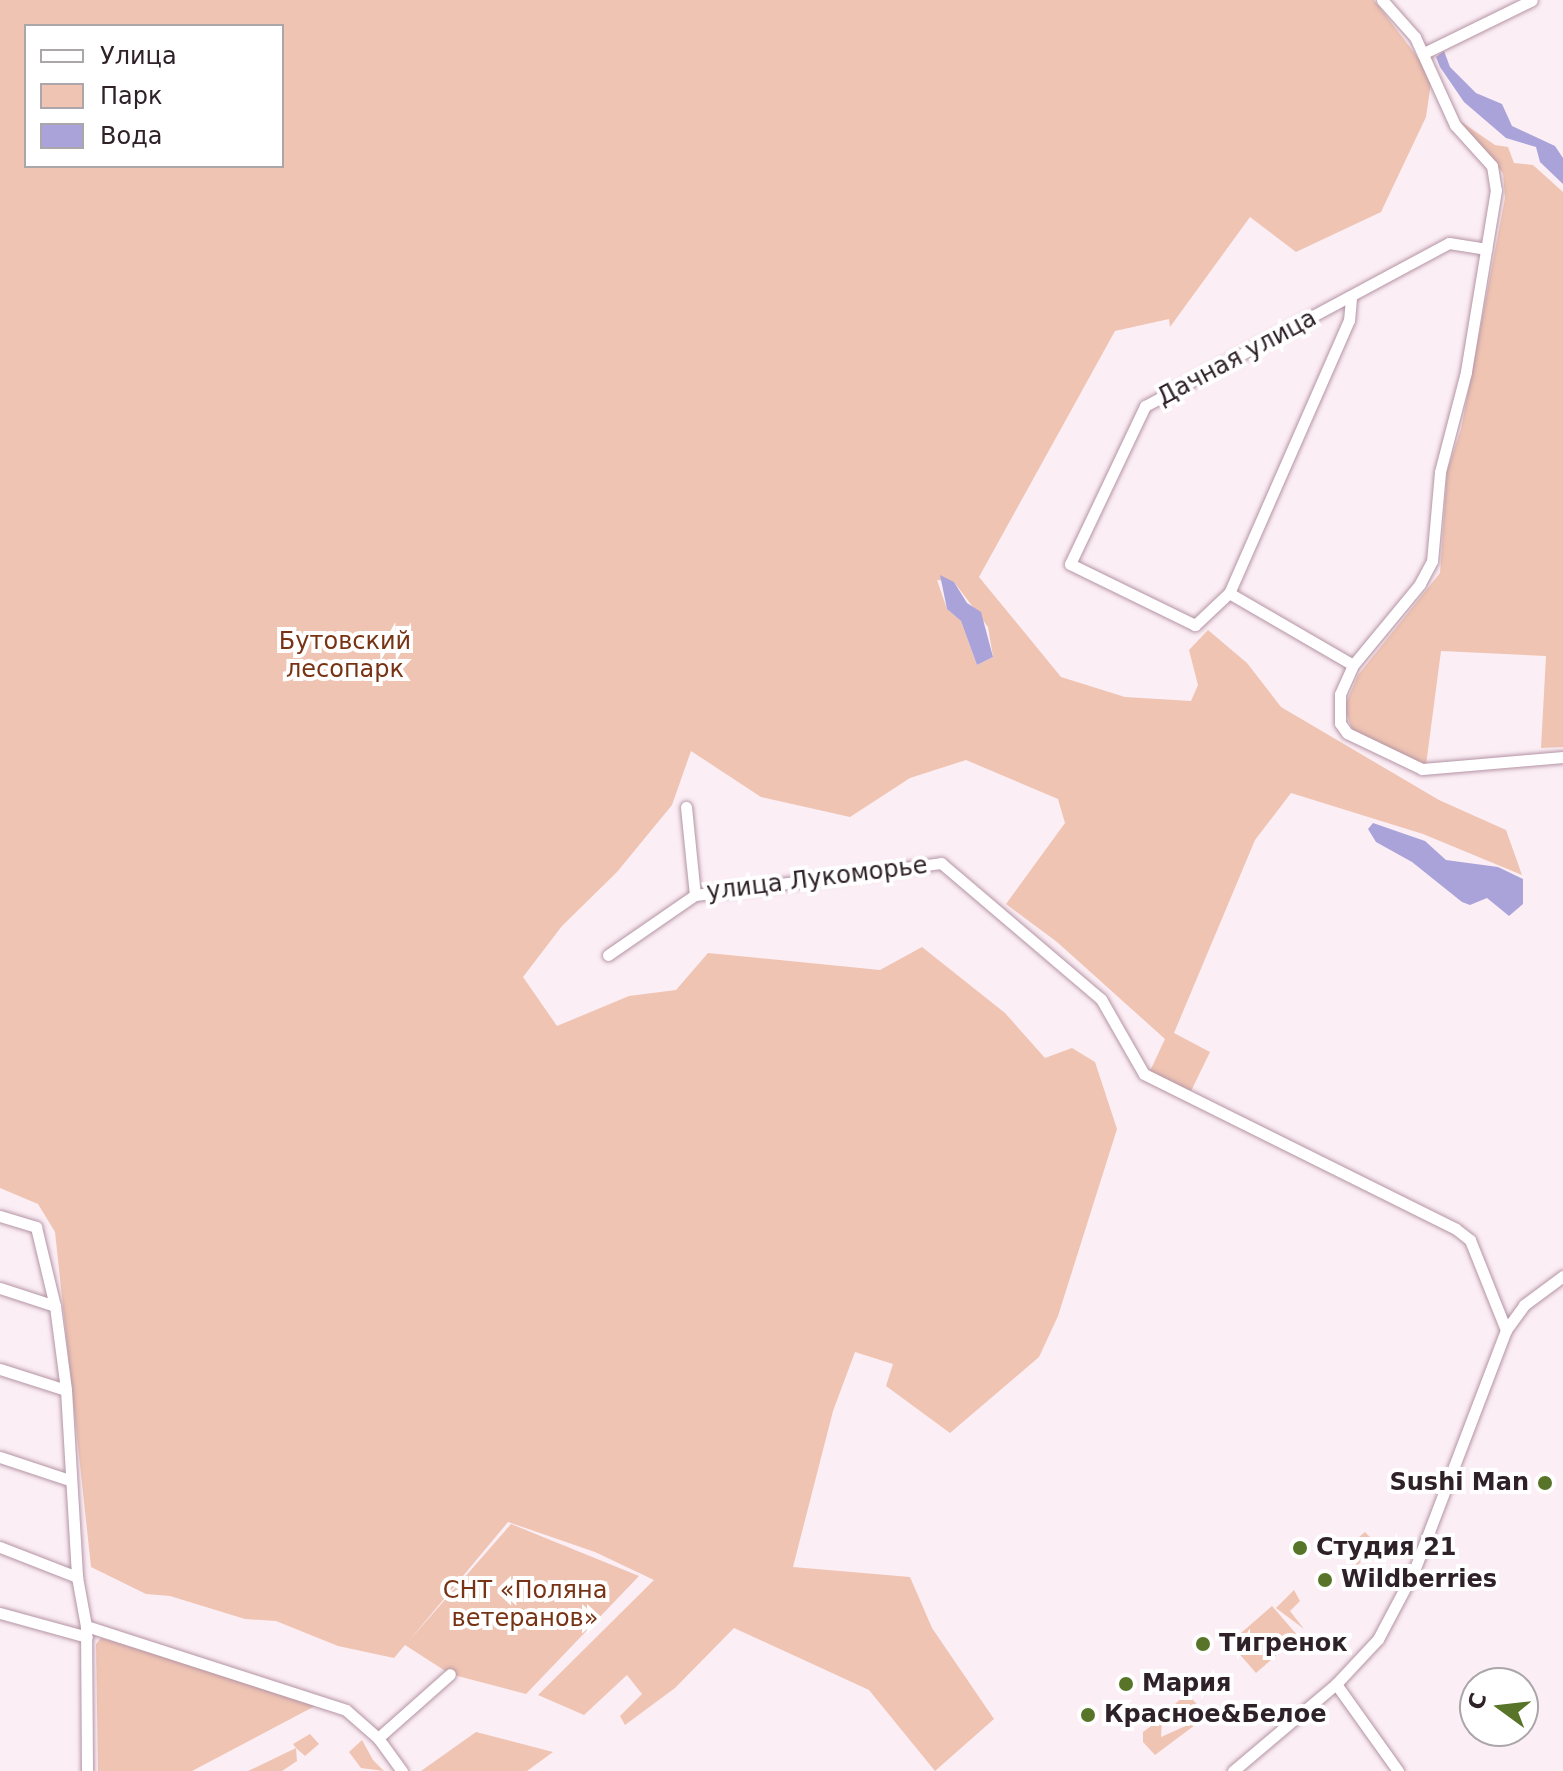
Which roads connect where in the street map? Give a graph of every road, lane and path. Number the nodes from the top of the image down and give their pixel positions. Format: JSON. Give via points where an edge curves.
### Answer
{"nodes":[{"id":1,"x":1382,"y":0,"type":"edge"},
{"id":2,"x":1532,"y":0,"type":"edge"},
{"id":3,"x":1424,"y":53,"type":"junction"},
{"id":4,"x":1487,"y":249,"type":"junction"},
{"id":5,"x":1351,"y":298,"type":"junction"},
{"id":6,"x":1229,"y":593,"type":"junction"},
{"id":7,"x":1353,"y":665,"type":"junction"},
{"id":8,"x":1563,"y":757,"type":"edge"},
{"id":9,"x":686,"y":807,"type":"dead end"},
{"id":10,"x":695,"y":895,"type":"junction"},
{"id":11,"x":608,"y":955,"type":"dead end"},
{"id":12,"x":0,"y":1216,"type":"edge"},
{"id":13,"x":1563,"y":1276,"type":"edge"},
{"id":14,"x":0,"y":1288,"type":"edge"},
{"id":15,"x":55,"y":1306,"type":"junction"},
{"id":16,"x":1506,"y":1330,"type":"junction"},
{"id":17,"x":0,"y":1369,"type":"edge"},
{"id":18,"x":66,"y":1390,"type":"junction"},
{"id":19,"x":0,"y":1457,"type":"edge"},
{"id":20,"x":69,"y":1480,"type":"junction"},
{"id":21,"x":0,"y":1547,"type":"edge"},
{"id":22,"x":77,"y":1577,"type":"junction"},
{"id":23,"x":0,"y":1613,"type":"edge"},
{"id":24,"x":87,"y":1632,"type":"junction"},
{"id":25,"x":450,"y":1674,"type":"dead end"},
{"id":26,"x":1336,"y":1684,"type":"junction"},
{"id":27,"x":378,"y":1738,"type":"junction"},
{"id":28,"x":87,"y":1771,"type":"edge"},
{"id":29,"x":402,"y":1771,"type":"edge"},
{"id":30,"x":1233,"y":1771,"type":"edge"},
{"id":31,"x":1398,"y":1771,"type":"edge"}],
"edges":[{"from":1,"to":3,"type":"street"},
{"from":2,"to":3,"type":"street"},
{"from":3,"to":4,"type":"street","via":[[1455,125],[1496,177]]},
{"from":4,"to":5,"type":"street","name":"Дачная улица","via":[[1449,243]]},
{"from":4,"to":7,"type":"street","via":[[1466,372],[1440,472],[1432,561],[1420,584]]},
{"from":5,"to":6,"type":"street","name":"Дачная улица","via":[[1349,320]]},
{"from":5,"to":6,"type":"street","name":"Дачная улица","via":[[1145,406],[1070,564],[1195,625]]},
{"from":6,"to":7,"type":"street"},
{"from":7,"to":8,"type":"street","via":[[1340,694],[1340,723],[1347,733],[1412,766],[1430,770]]},
{"from":9,"to":10,"type":"street"},
{"from":10,"to":11,"type":"street","name":"улица Лукоморье"},
{"from":10,"to":16,"type":"street","name":"улица Лукоморье","via":[[941,863],[1101,999],[1144,1074],[1470,1240]]},
{"from":12,"to":15,"type":"street","via":[[36,1227]]},
{"from":13,"to":16,"type":"street","via":[[1524,1305]]},
{"from":14,"to":15,"type":"street"},
{"from":15,"to":18,"type":"street"},
{"from":16,"to":26,"type":"street","via":[[1406,1589],[1378,1639]]},
{"from":17,"to":18,"type":"street"},
{"from":18,"to":20,"type":"street"},
{"from":19,"to":20,"type":"street"},
{"from":20,"to":22,"type":"street"},
{"from":21,"to":22,"type":"street"},
{"from":22,"to":24,"type":"street"},
{"from":23,"to":24,"type":"street"},
{"from":24,"to":27,"type":"street","via":[[346,1710]]},
{"from":24,"to":28,"type":"street"},
{"from":25,"to":27,"type":"street"},
{"from":26,"to":30,"type":"street"},
{"from":26,"to":31,"type":"street"},
{"from":27,"to":29,"type":"street"}]}
